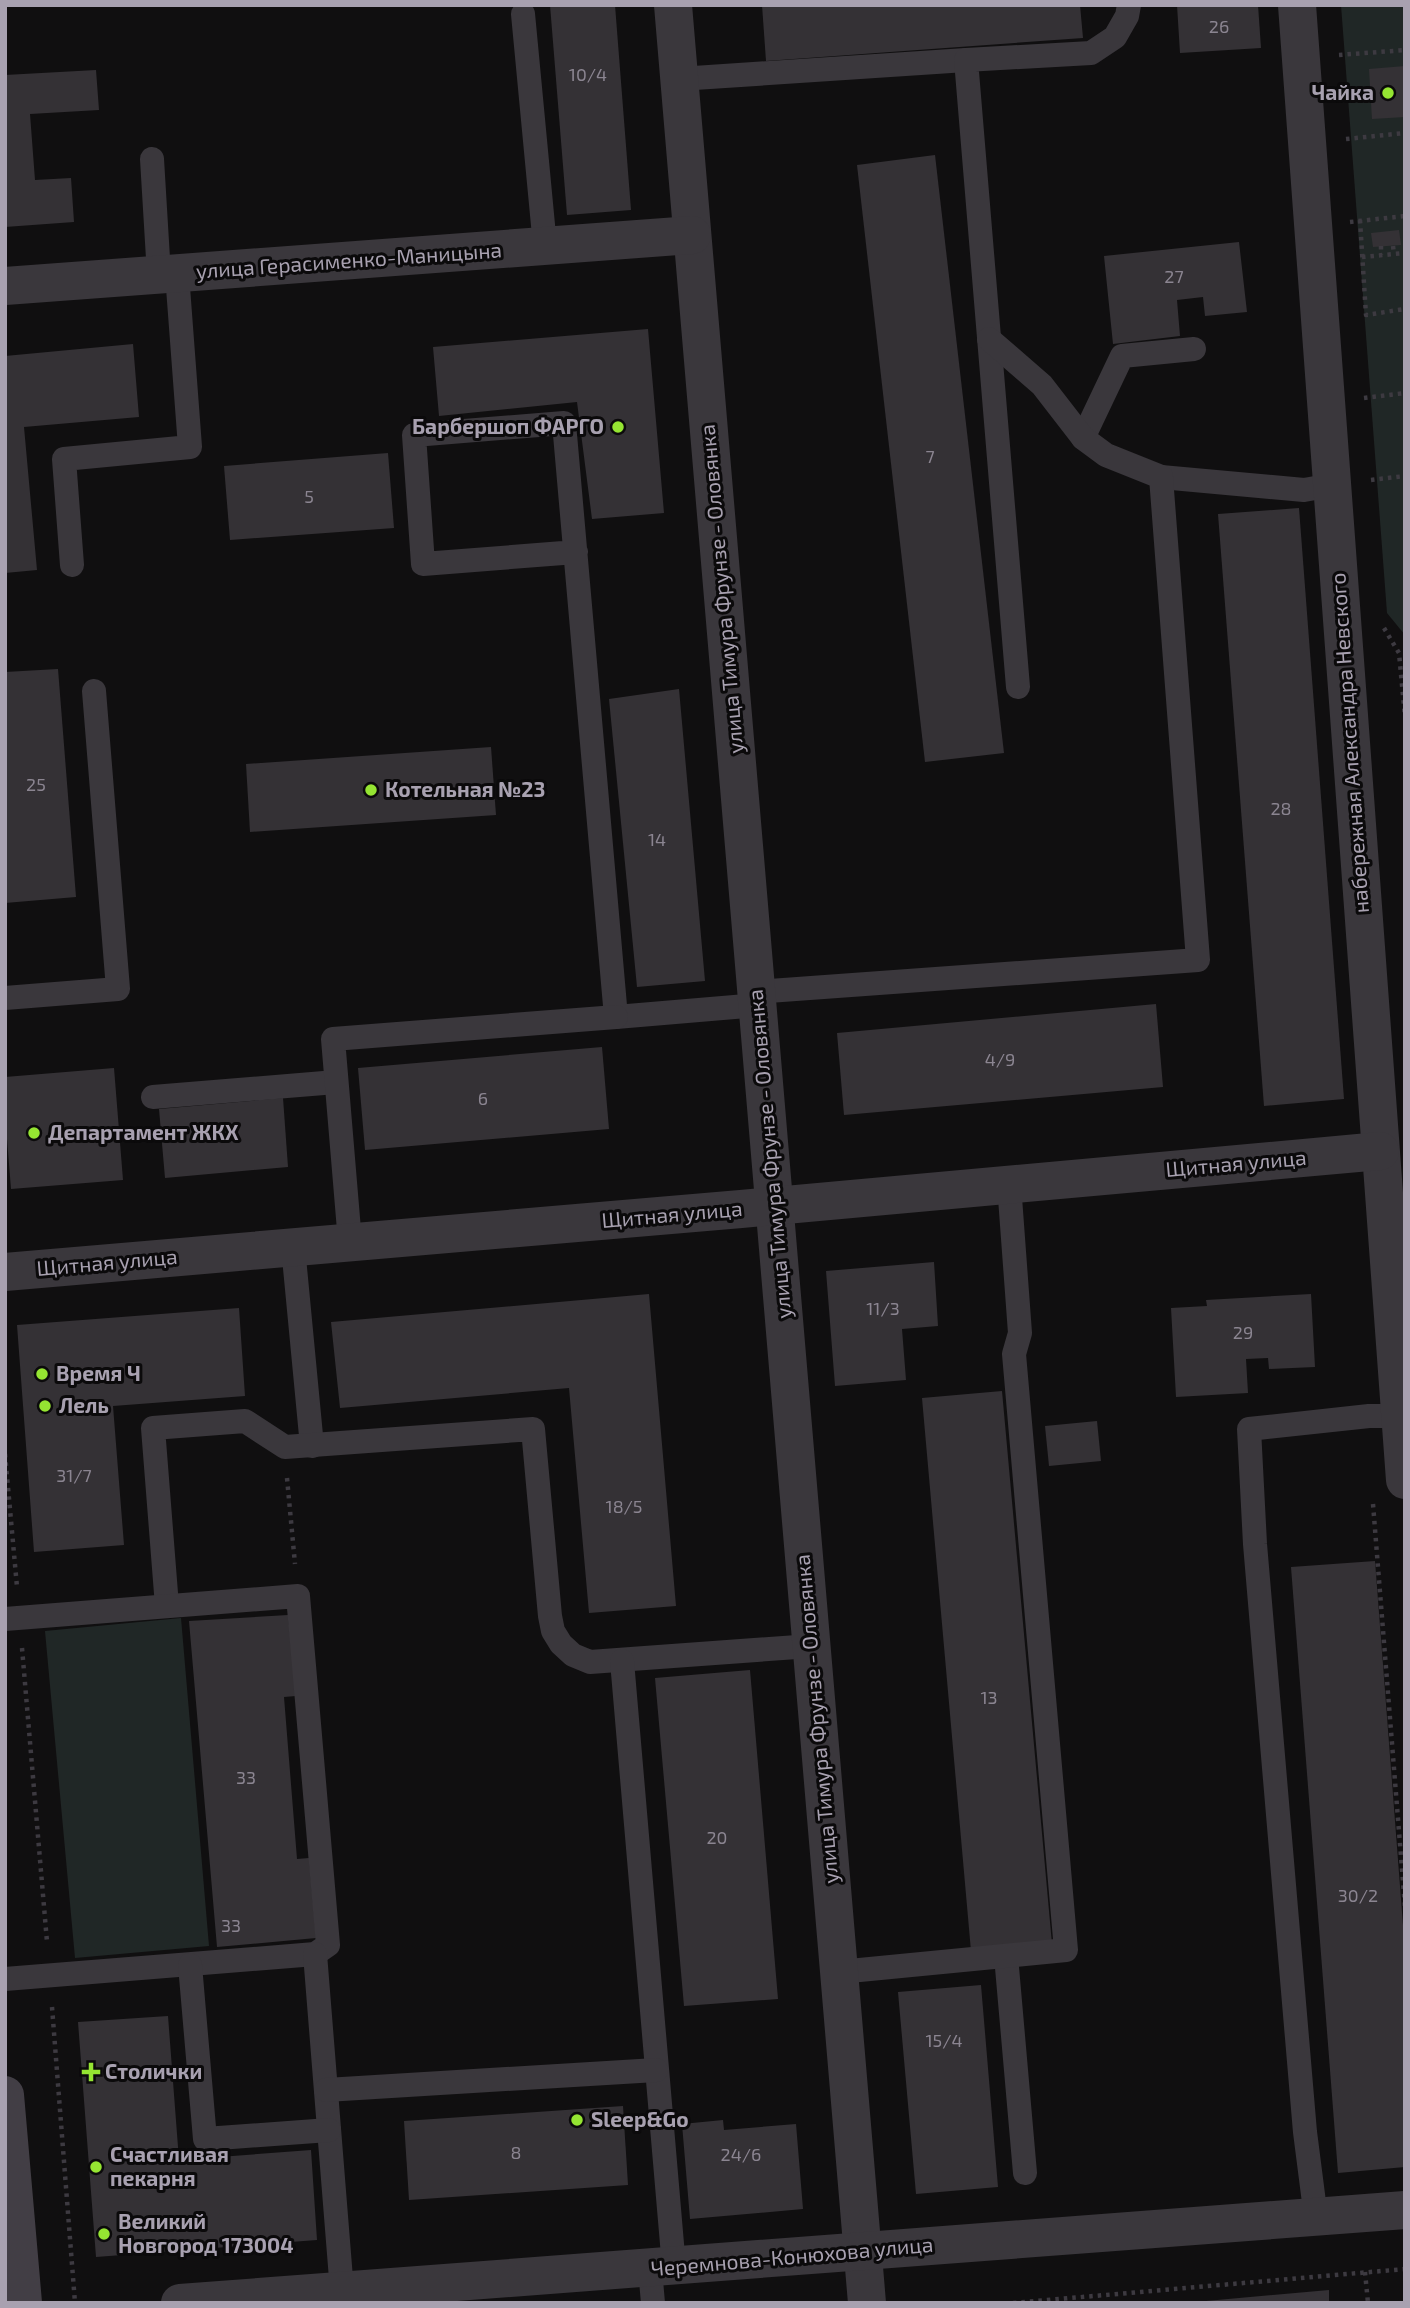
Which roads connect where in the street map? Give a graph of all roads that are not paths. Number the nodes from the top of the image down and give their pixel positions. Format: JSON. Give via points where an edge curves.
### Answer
{"nodes":[{"id":1,"x":673,"y":5,"type":"edge"},
{"id":2,"x":1129,"y":5,"type":"edge"},
{"id":3,"x":1297,"y":5,"type":"edge"},
{"id":4,"x":523,"y":14,"type":"dead end"},
{"id":5,"x":965,"y":60,"type":"junction"},
{"id":6,"x":679,"y":79,"type":"junction"},
{"id":7,"x":152,"y":159,"type":"dead end"},
{"id":8,"x":692,"y":235,"type":"junction"},
{"id":9,"x":545,"y":246,"type":"junction"},
{"id":10,"x":168,"y":274,"type":"junction"},
{"id":11,"x":5,"y":286,"type":"edge"},
{"id":12,"x":989,"y":339,"type":"junction"},
{"id":13,"x":1194,"y":349,"type":"dead end"},
{"id":14,"x":1083,"y":438,"type":"junction"},
{"id":15,"x":1161,"y":477,"type":"junction"},
{"id":16,"x":1349,"y":483,"type":"junction"},
{"id":17,"x":576,"y":552,"type":"junction"},
{"id":18,"x":72,"y":565,"type":"dead end"},
{"id":19,"x":1018,"y":687,"type":"dead end"},
{"id":20,"x":94,"y":691,"type":"dead end"},
{"id":21,"x":5,"y":998,"type":"edge"},
{"id":22,"x":757,"y":999,"type":"junction"},
{"id":23,"x":616,"y":1017,"type":"junction"},
{"id":24,"x":336,"y":1082,"type":"junction"},
{"id":25,"x":153,"y":1097,"type":"dead end"},
{"id":26,"x":1380,"y":1151,"type":"junction"},
{"id":27,"x":1009,"y":1184,"type":"junction"},
{"id":28,"x":774,"y":1206,"type":"junction"},
{"id":29,"x":350,"y":1242,"type":"junction"},
{"id":30,"x":293,"y":1247,"type":"junction"},
{"id":31,"x":5,"y":1272,"type":"edge"},
{"id":32,"x":1400,"y":1416,"type":"junction"},
{"id":33,"x":312,"y":1446,"type":"junction"},
{"id":34,"x":1405,"y":1480,"type":"edge"},
{"id":35,"x":167,"y":1606,"type":"junction"},
{"id":36,"x":11,"y":1609,"type":"edge"},
{"id":37,"x":811,"y":1646,"type":"junction"},
{"id":38,"x":622,"y":1661,"type":"junction"},
{"id":39,"x":315,"y":1954,"type":"junction"},
{"id":40,"x":1006,"y":1956,"type":"junction"},
{"id":41,"x":190,"y":1965,"type":"junction"},
{"id":42,"x":839,"y":1972,"type":"junction"},
{"id":43,"x":5,"y":1979,"type":"edge"},
{"id":44,"x":656,"y":2070,"type":"junction"},
{"id":45,"x":326,"y":2090,"type":"junction"},
{"id":46,"x":5,"y":2095,"type":"edge"},
{"id":47,"x":329,"y":2130,"type":"junction"},
{"id":48,"x":1025,"y":2173,"type":"dead end"},
{"id":49,"x":1405,"y":2210,"type":"edge"},
{"id":50,"x":1316,"y":2218,"type":"junction"},
{"id":51,"x":863,"y":2252,"type":"junction"},
{"id":52,"x":659,"y":2280,"type":"edge"},
{"id":53,"x":342,"y":2291,"type":"junction"},
{"id":54,"x":397,"y":2295,"type":"edge"},
{"id":55,"x":23,"y":2303,"type":"edge"},
{"id":56,"x":180,"y":2303,"type":"edge"},
{"id":57,"x":867,"y":2303,"type":"edge"}],
"edges":[{"from":1,"to":6,"type":"street","name":"улица Тимура Фрунзе - Оловянка"},
{"from":2,"to":5,"type":"lane","via":[[1115,37],[1091,52]]},
{"from":3,"to":16,"type":"street","name":"набережная Александра Невского"},
{"from":4,"to":9,"type":"lane"},
{"from":5,"to":6,"type":"lane"},
{"from":5,"to":12,"type":"lane"},
{"from":6,"to":8,"type":"street","name":"улица Тимура Фрунзе - Оловянка"},
{"from":7,"to":10,"type":"lane"},
{"from":8,"to":9,"type":"street","name":"улица Герасименко-Маницына"},
{"from":8,"to":22,"type":"street","name":"улица Тимура Фрунзе - Оловянка"},
{"from":9,"to":10,"type":"street","name":"улица Герасименко-Маницына"},
{"from":10,"to":11,"type":"street","name":"улица Герасименко-Маницына"},
{"from":10,"to":18,"type":"lane","via":[[190,447],[64,458]]},
{"from":12,"to":14,"type":"lane","via":[[1042,385]]},
{"from":12,"to":19,"type":"lane"},
{"from":13,"to":14,"type":"lane","via":[[1122,356]]},
{"from":14,"to":15,"type":"lane","via":[[1106,455]]},
{"from":15,"to":16,"type":"lane","via":[[1304,489]]},
{"from":15,"to":22,"type":"lane","via":[[1198,960]]},
{"from":16,"to":26,"type":"street","name":"набережная Александра Невского"},
{"from":17,"to":17,"type":"lane","via":[[564,423],[414,435],[423,564]]},
{"from":17,"to":23,"type":"lane"},
{"from":20,"to":21,"type":"lane","via":[[118,989]]},
{"from":22,"to":23,"type":"lane"},
{"from":22,"to":28,"type":"street","name":"улица Тимура Фрунзе - Оловянка"},
{"from":23,"to":24,"type":"lane","via":[[333,1040]]},
{"from":24,"to":25,"type":"lane"},
{"from":24,"to":29,"type":"lane"},
{"from":26,"to":27,"type":"street","name":"Щитная улица"},
{"from":26,"to":32,"type":"street","name":"набережная Александра Невского"},
{"from":27,"to":28,"type":"street","name":"Щитная улица"},
{"from":27,"to":40,"type":"lane","via":[[1020,1334],[1014,1354],[1066,1950]]},
{"from":28,"to":29,"type":"street","name":"Щитная улица"},
{"from":28,"to":37,"type":"street","name":"улица Тимура Фрунзе - Оловянка"},
{"from":29,"to":30,"type":"street","name":"Щитная улица"},
{"from":30,"to":31,"type":"street","name":"Щитная улица"},
{"from":30,"to":33,"type":"lane"},
{"from":32,"to":34,"type":"street","name":"набережная Александра Невского"},
{"from":32,"to":50,"type":"lane","via":[[1249,1429],[1256,1558]]},
{"from":33,"to":35,"type":"lane","via":[[285,1447],[245,1421],[153,1428]]},
{"from":33,"to":38,"type":"lane","via":[[533,1429],[553,1631],[573,1656],[590,1662]]},
{"from":35,"to":36,"type":"lane"},
{"from":35,"to":39,"type":"lane","via":[[298,1596],[328,1945]]},
{"from":37,"to":38,"type":"lane"},
{"from":37,"to":42,"type":"street","name":"улица Тимура Фрунзе - Оловянка"},
{"from":38,"to":44,"type":"lane"},
{"from":39,"to":41,"type":"lane"},
{"from":39,"to":45,"type":"lane"},
{"from":40,"to":42,"type":"lane"},
{"from":40,"to":48,"type":"lane"},
{"from":41,"to":43,"type":"lane"},
{"from":41,"to":47,"type":"lane","via":[[205,2139]]},
{"from":42,"to":51,"type":"street","name":"улица Тимура Фрунзе - Оловянка"},
{"from":44,"to":45,"type":"lane"},
{"from":44,"to":52,"type":"lane"},
{"from":45,"to":47,"type":"lane"},
{"from":46,"to":55,"type":"main road"},
{"from":47,"to":53,"type":"lane"},
{"from":49,"to":50,"type":"street","name":"Черемнова-Конюхова улица"},
{"from":50,"to":51,"type":"street","name":"Черемнова-Конюхова улица"},
{"from":51,"to":52,"type":"street","name":"Черемнова-Конюхова улица"},
{"from":51,"to":57,"type":"street","name":"улица Тимура Фрунзе - Оловянка"},
{"from":52,"to":54,"type":"street","name":"Черемнова-Конюхова улица"},
{"from":53,"to":54,"type":"street","name":"Черемнова-Конюхова улица"},
{"from":53,"to":56,"type":"street","name":"Черемнова-Конюхова улица"}]}
